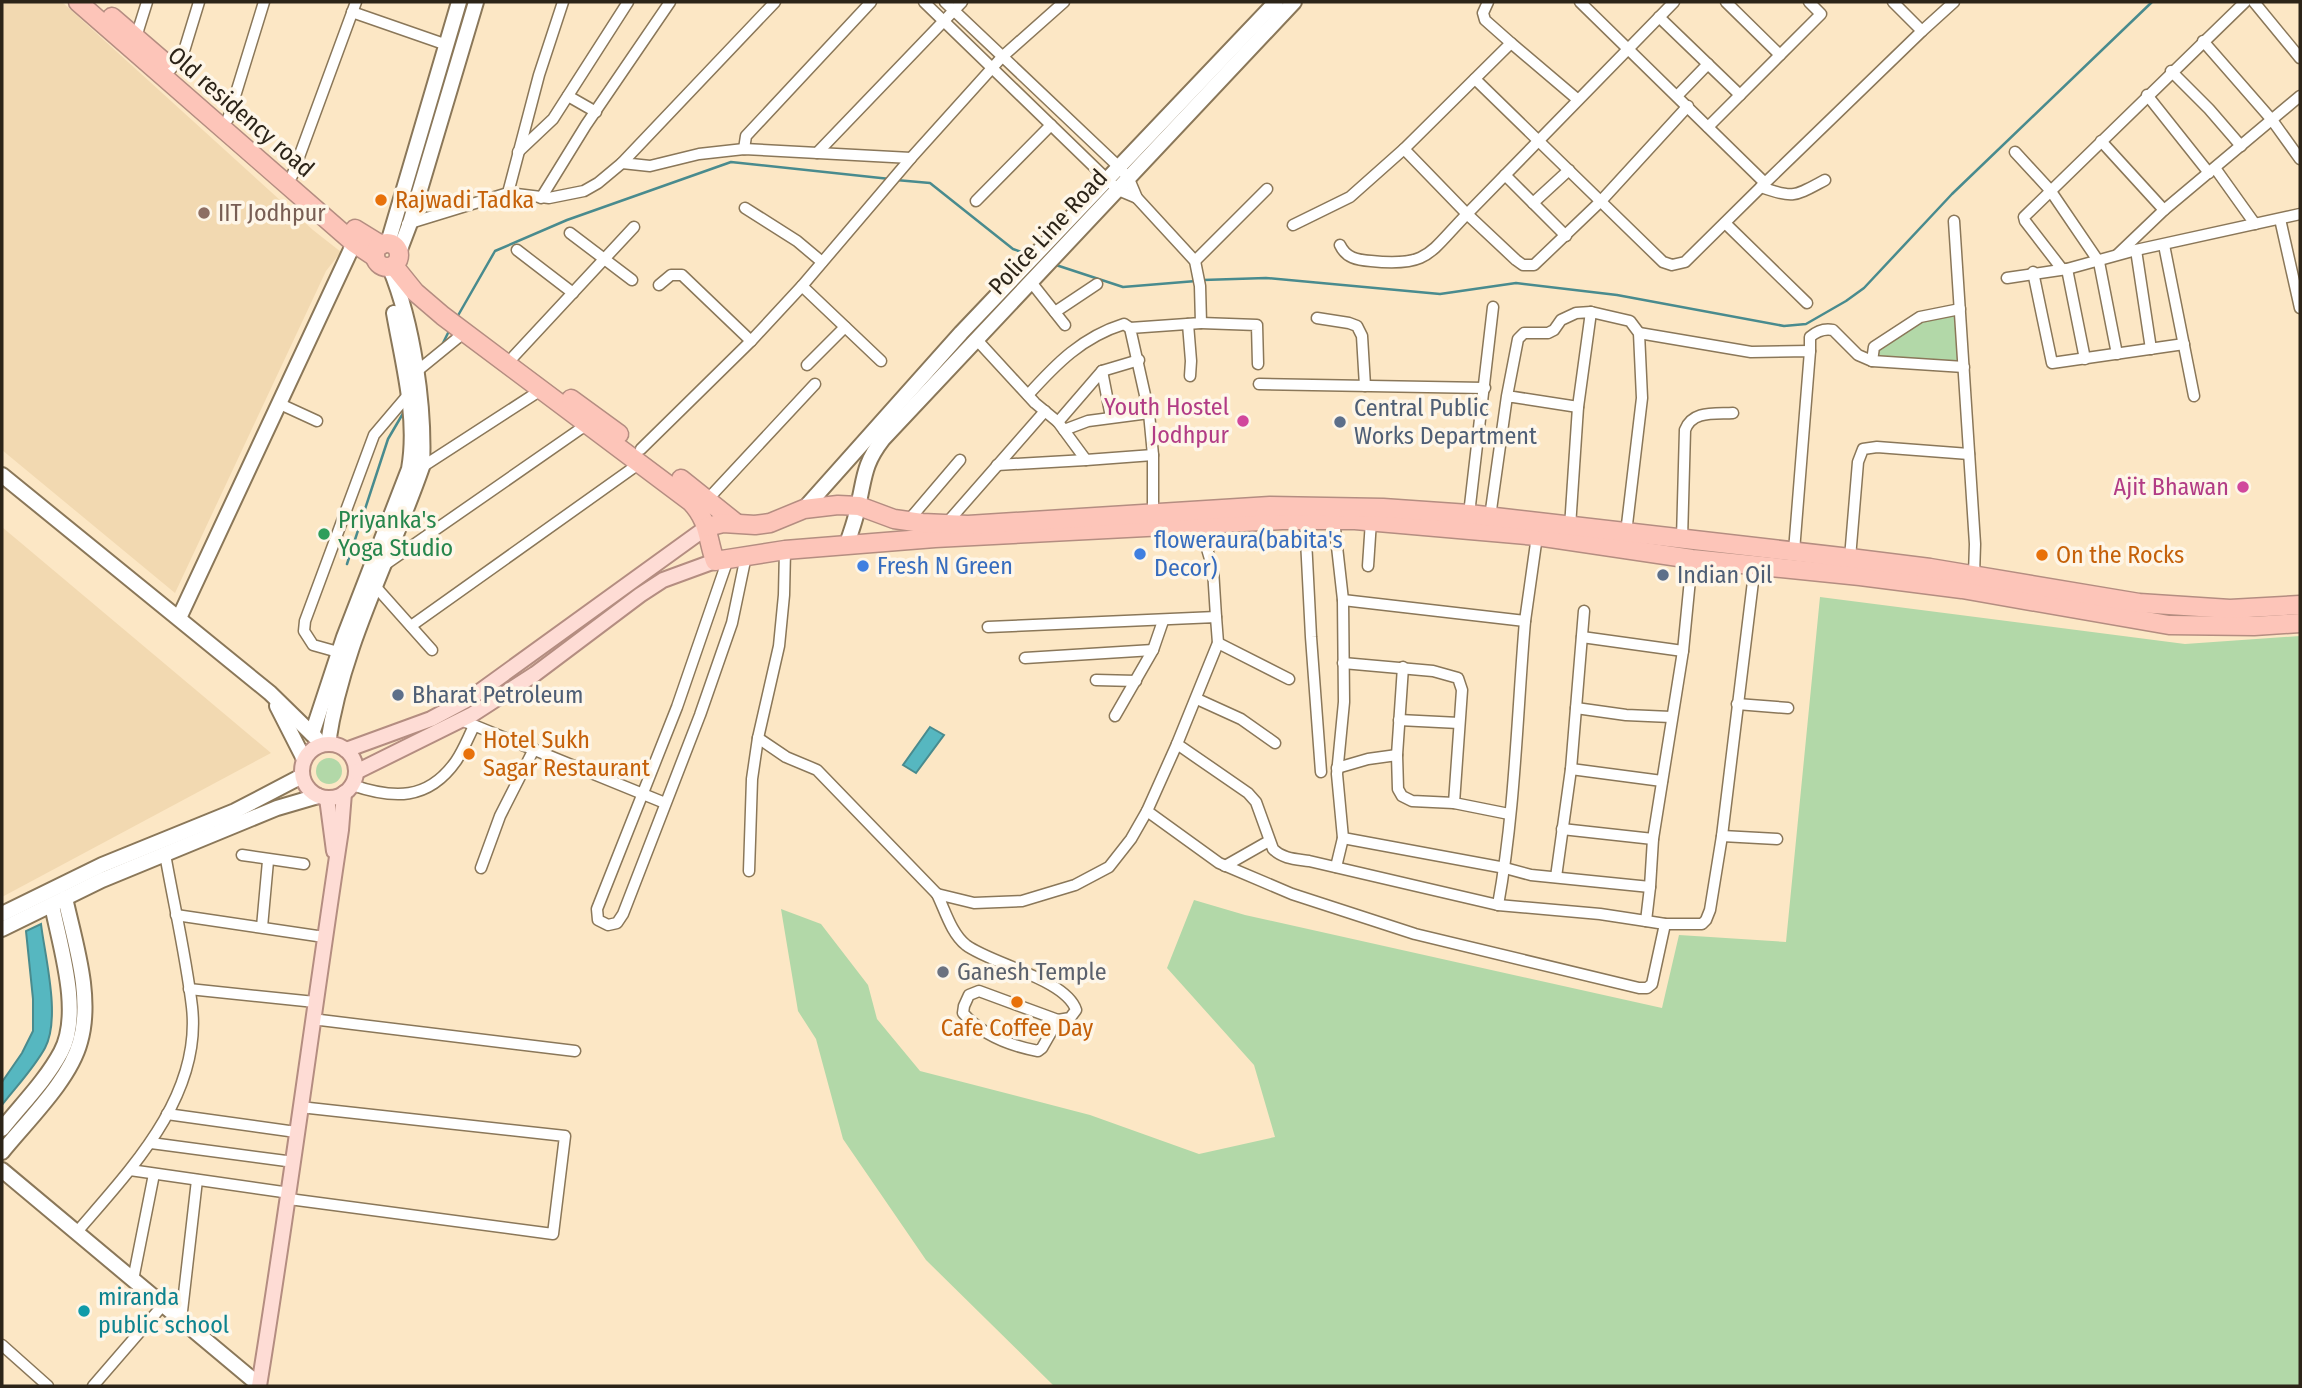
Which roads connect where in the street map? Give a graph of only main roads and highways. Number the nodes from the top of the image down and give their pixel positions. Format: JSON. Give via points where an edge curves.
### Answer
{"nodes":[{"id":1,"x":78,"y":2,"type":"edge"},
{"id":2,"x":94,"y":2,"type":"edge"},
{"id":3,"x":389,"y":254,"type":"junction"},
{"id":4,"x":640,"y":456,"type":"junction"},
{"id":5,"x":1198,"y":518,"type":"junction"},
{"id":6,"x":737,"y":523,"type":"junction"},
{"id":7,"x":708,"y":527,"type":"junction"},
{"id":8,"x":730,"y":558,"type":"junction"},
{"id":9,"x":2300,"y":605,"type":"edge"},
{"id":10,"x":2300,"y":624,"type":"edge"},
{"id":11,"x":346,"y":750,"type":"junction"},
{"id":12,"x":350,"y":783,"type":"junction"},
{"id":13,"x":323,"y":797,"type":"junction"},
{"id":14,"x":337,"y":859,"type":"junction"},
{"id":15,"x":259,"y":1386,"type":"edge"}],
"edges":[{"from":1,"to":3,"type":"highway","name":"Old residency road","via":[[354,243]]},
{"from":2,"to":3,"type":"highway","name":"Old residency road","via":[[292,176]]},
{"from":3,"to":4,"type":"highway","via":[[433,296]]},
{"from":3,"to":4,"type":"highway","via":[[426,303],[586,425]]},
{"from":4,"to":6,"type":"highway"},
{"from":4,"to":7,"type":"highway","via":[[697,508]]},
{"from":5,"to":6,"type":"highway","via":[[1153,513],[945,524],[894,519],[859,506],[838,505],[804,509],[770,523]]},
{"from":5,"to":8,"type":"highway","via":[[847,544]]},
{"from":5,"to":9,"type":"highway","via":[[1270,506],[1469,514],[1850,558],[2170,606]]},
{"from":5,"to":10,"type":"highway","via":[[1371,521],[1537,536],[1692,559],[1962,589],[2169,625]]},
{"from":6,"to":7,"type":"highway"},
{"from":7,"to":8,"type":"highway"},
{"from":7,"to":11,"type":"main road","via":[[472,697],[422,722]]},
{"from":8,"to":12,"type":"main road","via":[[663,580],[468,723]]},
{"from":11,"to":12,"type":"main road","via":[[355,763]]},
{"from":11,"to":13,"type":"main road","via":[[320,741],[304,759],[305,784]]},
{"from":12,"to":13,"type":"main road"},
{"from":12,"to":14,"type":"main road"},
{"from":13,"to":14,"type":"main road"},
{"from":14,"to":15,"type":"main road"}]}
